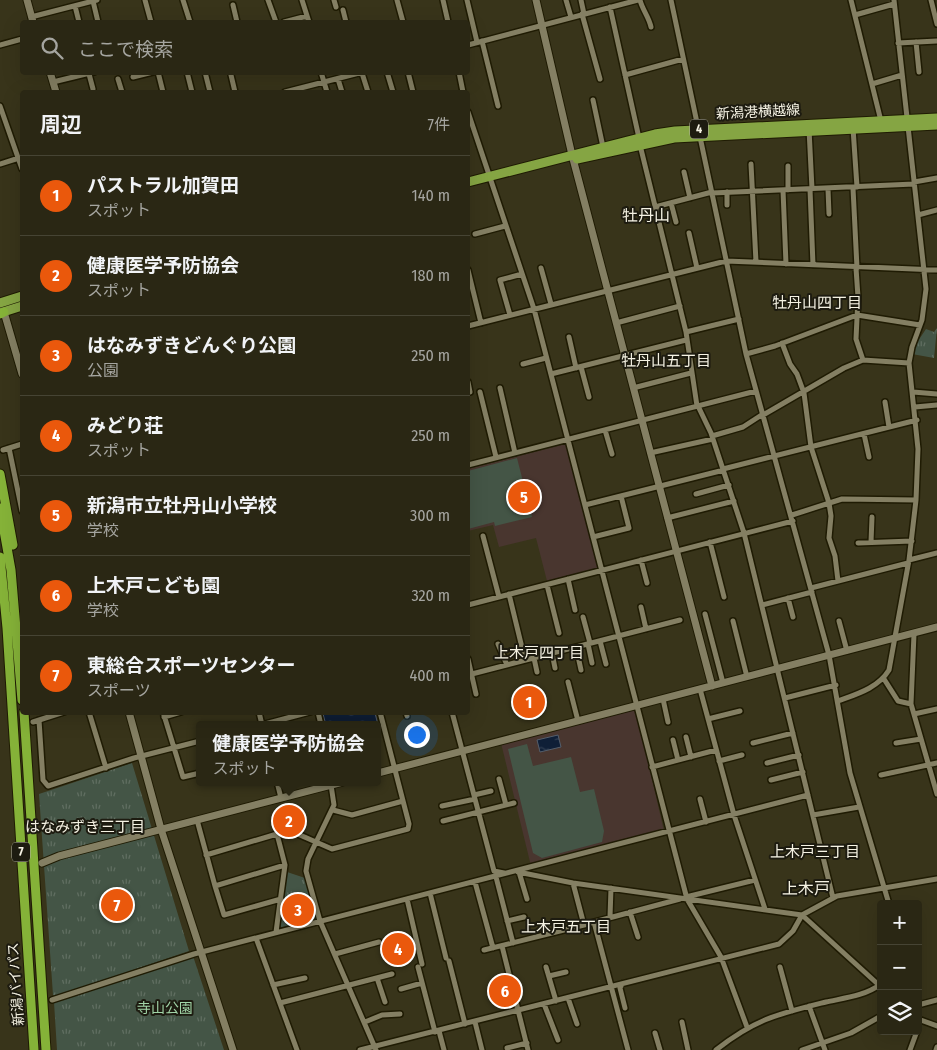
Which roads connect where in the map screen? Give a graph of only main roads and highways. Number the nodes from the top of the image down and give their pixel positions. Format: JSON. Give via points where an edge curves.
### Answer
{"nodes":[{"id":1,"x":937,"y":118,"type":"edge"},
{"id":2,"x":906,"y":123,"type":"junction"},
{"id":3,"x":937,"y":125,"type":"edge"},
{"id":4,"x":853,"y":126,"type":"junction"},
{"id":5,"x":639,"y":141,"type":"junction"},
{"id":6,"x":572,"y":158,"type":"junction"},
{"id":7,"x":490,"y":179,"type":"junction"},
{"id":8,"x":470,"y":182,"type":"edge"},
{"id":9,"x":470,"y":187,"type":"edge"},
{"id":10,"x":20,"y":297,"type":"edge"},
{"id":11,"x":20,"y":306,"type":"edge"},
{"id":12,"x":1,"y":307,"type":"edge"},
{"id":13,"x":0,"y":474,"type":"edge"},
{"id":14,"x":0,"y":508,"type":"edge"},
{"id":15,"x":0,"y":557,"type":"edge"},
{"id":16,"x":0,"y":597,"type":"edge"},
{"id":17,"x":20,"y":623,"type":"edge"},
{"id":18,"x":8,"y":654,"type":"junction"},
{"id":19,"x":20,"y":676,"type":"edge"},
{"id":20,"x":24,"y":715,"type":"edge"},
{"id":21,"x":34,"y":1050,"type":"edge"},
{"id":22,"x":46,"y":1050,"type":"edge"}],
"edges":[{"from":1,"to":2,"type":"main road","name":"新潟港横越線","number":"4"},
{"from":2,"to":3,"type":"main road","name":"新潟港横越線","number":"4"},
{"from":2,"to":4,"type":"main road","name":"新潟港横越線","number":"4"},
{"from":2,"to":4,"type":"main road","name":"新潟港横越線","number":"4","via":[[882,120]]},
{"from":4,"to":5,"type":"main road","name":"新潟港横越線","number":"4","via":[[699,132]]},
{"from":5,"to":6,"type":"main road","name":"新潟港横越線","number":"4"},
{"from":5,"to":6,"type":"main road","name":"新潟港横越線","number":"4","via":[[604,147]]},
{"from":6,"to":7,"type":"main road","name":"新潟港横越線","number":"4"},
{"from":7,"to":8,"type":"main road","name":"新潟港横越線","number":"4"},
{"from":7,"to":9,"type":"main road","name":"新潟港横越線","number":"4"},
{"from":10,"to":12,"type":"main road"},
{"from":11,"to":12,"type":"main road"},
{"from":13,"to":17,"type":"highway","via":[[16,572]]},
{"from":14,"to":19,"type":"highway","via":[[11,570]]},
{"from":15,"to":18,"type":"highway","name":"新潟バイパス","number":"7"},
{"from":16,"to":18,"type":"highway"},
{"from":18,"to":21,"type":"highway","name":"新潟バイパス","number":"7"},
{"from":20,"to":22,"type":"highway","name":"新潟バイパス","number":"7"}]}
